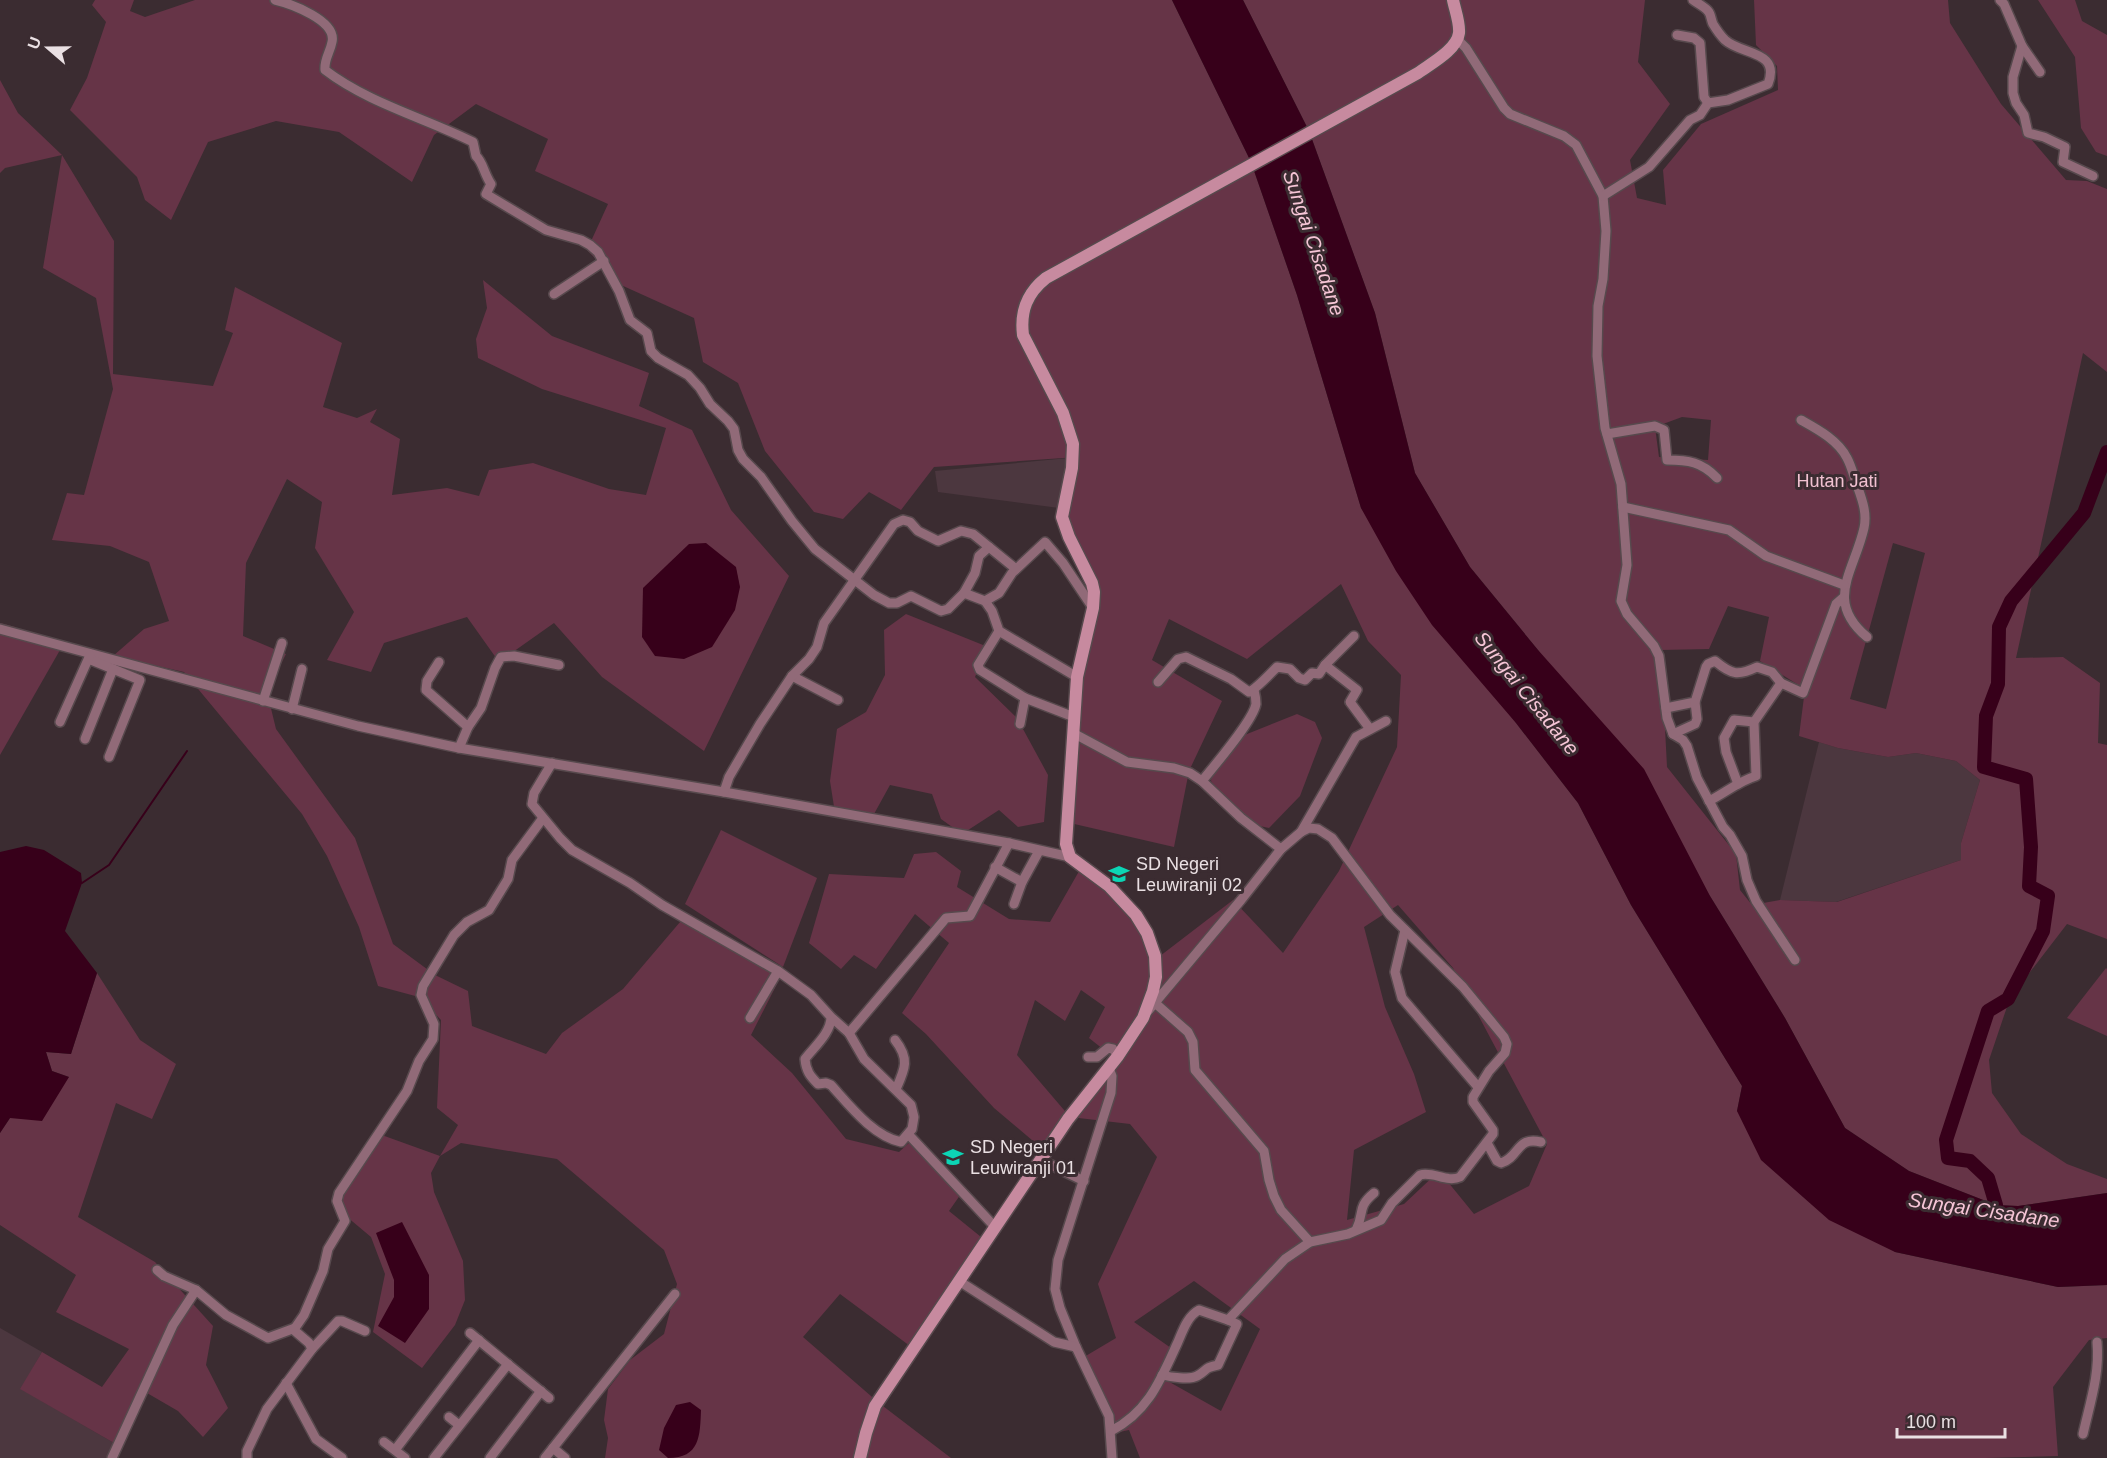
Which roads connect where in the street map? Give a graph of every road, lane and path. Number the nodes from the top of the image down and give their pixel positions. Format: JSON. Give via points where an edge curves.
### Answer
{"nodes":[{"id":1,"x":275,"y":0,"type":"edge"},
{"id":2,"x":1453,"y":0,"type":"edge"},
{"id":3,"x":1693,"y":0,"type":"edge"},
{"id":4,"x":1713,"y":0,"type":"edge"},
{"id":5,"x":2000,"y":0,"type":"edge"},
{"id":6,"x":1709,"y":11,"type":"junction"},
{"id":7,"x":1677,"y":35,"type":"dead end"},
{"id":8,"x":1457,"y":39,"type":"junction"},
{"id":9,"x":2022,"y":46,"type":"junction"},
{"id":10,"x":2040,"y":72,"type":"dead end"},
{"id":11,"x":1708,"y":103,"type":"junction"},
{"id":12,"x":2093,"y":176,"type":"dead end"},
{"id":13,"x":1603,"y":196,"type":"junction"},
{"id":14,"x":604,"y":261,"type":"junction"},
{"id":15,"x":554,"y":294,"type":"dead end"},
{"id":16,"x":1801,"y":420,"type":"dead end"},
{"id":17,"x":1607,"y":434,"type":"junction"},
{"id":18,"x":1717,"y":478,"type":"dead end"},
{"id":19,"x":1623,"y":507,"type":"junction"},
{"id":20,"x":989,"y":547,"type":"junction"},
{"id":21,"x":1016,"y":569,"type":"junction"},
{"id":22,"x":855,"y":579,"type":"junction"},
{"id":23,"x":1844,"y":585,"type":"junction"},
{"id":24,"x":964,"y":593,"type":"junction"},
{"id":25,"x":1844,"y":597,"type":"junction"},
{"id":26,"x":984,"y":601,"type":"junction"},
{"id":27,"x":1093,"y":608,"type":"junction"},
{"id":28,"x":0,"y":629,"type":"edge"},
{"id":29,"x":999,"y":631,"type":"junction"},
{"id":30,"x":1354,"y":636,"type":"dead end"},
{"id":31,"x":1867,"y":637,"type":"dead end"},
{"id":32,"x":282,"y":643,"type":"dead end"},
{"id":33,"x":89,"y":657,"type":"junction"},
{"id":34,"x":439,"y":662,"type":"dead end"},
{"id":35,"x":559,"y":665,"type":"dead end"},
{"id":36,"x":1325,"y":665,"type":"junction"},
{"id":37,"x":113,"y":669,"type":"junction"},
{"id":38,"x":302,"y":669,"type":"dead end"},
{"id":39,"x":792,"y":676,"type":"junction"},
{"id":40,"x":1077,"y":677,"type":"junction"},
{"id":41,"x":1158,"y":682,"type":"dead end"},
{"id":42,"x":1781,"y":683,"type":"junction"},
{"id":43,"x":1254,"y":690,"type":"junction"},
{"id":44,"x":1025,"y":698,"type":"junction"},
{"id":45,"x":838,"y":700,"type":"dead end"},
{"id":46,"x":263,"y":701,"type":"junction"},
{"id":47,"x":1695,"y":702,"type":"junction"},
{"id":48,"x":1666,"y":708,"type":"junction"},
{"id":49,"x":292,"y":709,"type":"junction"},
{"id":50,"x":1074,"y":717,"type":"junction"},
{"id":51,"x":1386,"y":721,"type":"dead end"},
{"id":52,"x":60,"y":722,"type":"dead end"},
{"id":53,"x":1754,"y":722,"type":"junction"},
{"id":54,"x":1020,"y":724,"type":"dead end"},
{"id":55,"x":468,"y":727,"type":"junction"},
{"id":56,"x":1370,"y":729,"type":"junction"},
{"id":57,"x":1073,"y":733,"type":"junction"},
{"id":58,"x":1672,"y":734,"type":"junction"},
{"id":59,"x":85,"y":739,"type":"dead end"},
{"id":60,"x":459,"y":748,"type":"junction"},
{"id":61,"x":109,"y":757,"type":"dead end"},
{"id":62,"x":552,"y":763,"type":"junction"},
{"id":63,"x":1202,"y":781,"type":"junction"},
{"id":64,"x":1738,"y":784,"type":"junction"},
{"id":65,"x":724,"y":792,"type":"junction"},
{"id":66,"x":1709,"y":801,"type":"junction"},
{"id":67,"x":543,"y":818,"type":"junction"},
{"id":68,"x":1301,"y":832,"type":"junction"},
{"id":69,"x":1009,"y":843,"type":"junction"},
{"id":70,"x":1281,"y":849,"type":"junction"},
{"id":71,"x":1039,"y":851,"type":"junction"},
{"id":72,"x":1070,"y":857,"type":"junction"},
{"id":73,"x":995,"y":867,"type":"junction"},
{"id":74,"x":1022,"y":882,"type":"junction"},
{"id":75,"x":1014,"y":904,"type":"dead end"},
{"id":76,"x":1405,"y":930,"type":"junction"},
{"id":77,"x":1795,"y":960,"type":"dead end"},
{"id":78,"x":778,"y":971,"type":"junction"},
{"id":79,"x":1155,"y":1003,"type":"junction"},
{"id":80,"x":831,"y":1017,"type":"junction"},
{"id":81,"x":750,"y":1018,"type":"dead end"},
{"id":82,"x":1143,"y":1018,"type":"junction"},
{"id":83,"x":849,"y":1033,"type":"junction"},
{"id":84,"x":895,"y":1040,"type":"dead end"},
{"id":85,"x":1118,"y":1056,"type":"junction"},
{"id":86,"x":1088,"y":1057,"type":"dead end"},
{"id":87,"x":1109,"y":1068,"type":"junction"},
{"id":88,"x":1478,"y":1087,"type":"junction"},
{"id":89,"x":896,"y":1089,"type":"junction"},
{"id":90,"x":909,"y":1135,"type":"junction"},
{"id":91,"x":1541,"y":1142,"type":"dead end"},
{"id":92,"x":1487,"y":1143,"type":"junction"},
{"id":93,"x":1041,"y":1160,"type":"junction"},
{"id":94,"x":1084,"y":1181,"type":"junction"},
{"id":95,"x":1374,"y":1193,"type":"dead end"},
{"id":96,"x":995,"y":1227,"type":"junction"},
{"id":97,"x":1356,"y":1230,"type":"junction"},
{"id":98,"x":1310,"y":1242,"type":"junction"},
{"id":99,"x":157,"y":1270,"type":"dead end"},
{"id":100,"x":959,"y":1281,"type":"junction"},
{"id":101,"x":196,"y":1290,"type":"junction"},
{"id":102,"x":675,"y":1294,"type":"dead end"},
{"id":103,"x":1228,"y":1320,"type":"junction"},
{"id":104,"x":295,"y":1328,"type":"junction"},
{"id":105,"x":365,"y":1331,"type":"dead end"},
{"id":106,"x":470,"y":1333,"type":"dead end"},
{"id":107,"x":479,"y":1340,"type":"junction"},
{"id":108,"x":2097,"y":1342,"type":"dead end"},
{"id":109,"x":1076,"y":1347,"type":"junction"},
{"id":110,"x":312,"y":1349,"type":"junction"},
{"id":111,"x":508,"y":1364,"type":"junction"},
{"id":112,"x":1162,"y":1375,"type":"junction"},
{"id":113,"x":2097,"y":1377,"type":"junction"},
{"id":114,"x":2107,"y":1381,"type":"edge"},
{"id":115,"x":286,"y":1383,"type":"junction"},
{"id":116,"x":449,"y":1417,"type":"dead end"},
{"id":117,"x":459,"y":1425,"type":"junction"},
{"id":118,"x":1111,"y":1431,"type":"junction"},
{"id":119,"x":2083,"y":1434,"type":"dead end"},
{"id":120,"x":384,"y":1442,"type":"dead end"},
{"id":121,"x":553,"y":1448,"type":"junction"},
{"id":122,"x":394,"y":1450,"type":"junction"},
{"id":123,"x":494,"y":1457,"type":"edge"},
{"id":124,"x":112,"y":1458,"type":"edge"},
{"id":125,"x":247,"y":1458,"type":"edge"},
{"id":126,"x":342,"y":1458,"type":"edge"},
{"id":127,"x":405,"y":1458,"type":"edge"},
{"id":128,"x":434,"y":1458,"type":"edge"},
{"id":129,"x":545,"y":1458,"type":"edge"},
{"id":130,"x":565,"y":1458,"type":"edge"},
{"id":131,"x":860,"y":1458,"type":"edge"},
{"id":132,"x":1112,"y":1458,"type":"edge"}],
"edges":[{"from":1,"to":14,"type":"street","via":[[317,18],[332,32],[325,70],[374,98],[473,142],[491,184],[486,194],[546,230],[590,245]]},
{"from":2,"to":8,"type":"main road","via":[[1459,24]]},
{"from":3,"to":6,"type":"street"},
{"from":4,"to":6,"type":"street"},
{"from":5,"to":9,"type":"street"},
{"from":6,"to":11,"type":"street","via":[[1724,39],[1756,52],[1768,64],[1771,76],[1765,87]]},
{"from":7,"to":11,"type":"street","via":[[1700,43],[1704,97]]},
{"from":8,"to":13,"type":"street","via":[[1510,114],[1564,136],[1576,145]]},
{"from":8,"to":27,"type":"main road","via":[[1418,73],[1035,286],[1023,311],[1023,335],[1064,413],[1072,444],[1072,468],[1062,517],[1092,583]]},
{"from":9,"to":10,"type":"street"},
{"from":9,"to":12,"type":"street","via":[[2013,77],[2013,93],[2028,133],[2066,147],[2064,162]]},
{"from":11,"to":13,"type":"street","via":[[1649,167]]},
{"from":13,"to":17,"type":"street","via":[[1606,231],[1597,356]]},
{"from":14,"to":15,"type":"street"},
{"from":14,"to":22,"type":"street","via":[[630,320],[647,333],[651,351],[688,375],[700,388],[734,429],[743,459],[792,521],[815,549]]},
{"from":16,"to":23,"type":"street","via":[[1826,435],[1846,456],[1865,508],[1864,528]]},
{"from":17,"to":18,"type":"street","via":[[1655,426],[1664,430],[1667,459],[1690,460]]},
{"from":17,"to":19,"type":"street"},
{"from":19,"to":23,"type":"street","via":[[1729,530],[1766,555]]},
{"from":19,"to":48,"type":"street","via":[[1627,565],[1621,601],[1626,614],[1659,656]]},
{"from":20,"to":21,"type":"street"},
{"from":20,"to":22,"type":"street","via":[[973,534],[961,531],[938,542],[903,520],[894,524]]},
{"from":20,"to":24,"type":"street","via":[[979,556]]},
{"from":21,"to":26,"type":"street","via":[[999,593]]},
{"from":21,"to":27,"type":"street","via":[[1045,542]]},
{"from":22,"to":24,"type":"street","via":[[889,603],[911,596],[942,611]]},
{"from":22,"to":39,"type":"street","via":[[824,622],[817,647]]},
{"from":23,"to":25,"type":"street"},
{"from":24,"to":26,"type":"street"},
{"from":25,"to":31,"type":"street","via":[[1850,619]]},
{"from":25,"to":42,"type":"street","via":[[1836,604],[1803,693]]},
{"from":26,"to":29,"type":"street"},
{"from":27,"to":40,"type":"main road"},
{"from":28,"to":33,"type":"street"},
{"from":29,"to":40,"type":"street"},
{"from":29,"to":44,"type":"street","via":[[978,665]]},
{"from":30,"to":36,"type":"street"},
{"from":32,"to":46,"type":"street"},
{"from":33,"to":37,"type":"street"},
{"from":33,"to":46,"type":"street"},
{"from":33,"to":52,"type":"street"},
{"from":34,"to":55,"type":"street","via":[[426,690]]},
{"from":35,"to":55,"type":"street","via":[[501,657],[481,708]]},
{"from":36,"to":43,"type":"street","via":[[1319,674],[1312,673],[1305,680],[1290,669],[1277,668]]},
{"from":36,"to":56,"type":"street","via":[[1357,690],[1350,702]]},
{"from":37,"to":59,"type":"street"},
{"from":37,"to":61,"type":"street","via":[[140,680]]},
{"from":38,"to":49,"type":"street"},
{"from":39,"to":45,"type":"street"},
{"from":39,"to":65,"type":"street","via":[[729,777]]},
{"from":40,"to":50,"type":"main road"},
{"from":41,"to":43,"type":"street","via":[[1178,659],[1186,657],[1249,692]]},
{"from":42,"to":47,"type":"street","via":[[1772,672],[1757,667],[1742,674],[1727,671],[1715,662],[1708,663]]},
{"from":42,"to":53,"type":"street"},
{"from":43,"to":63,"type":"street","via":[[1254,710]]},
{"from":44,"to":50,"type":"street"},
{"from":44,"to":54,"type":"street"},
{"from":46,"to":49,"type":"street"},
{"from":47,"to":48,"type":"street"},
{"from":47,"to":58,"type":"street","via":[[1695,724]]},
{"from":48,"to":58,"type":"street"},
{"from":49,"to":60,"type":"street"},
{"from":50,"to":57,"type":"main road"},
{"from":51,"to":56,"type":"street"},
{"from":53,"to":64,"type":"street","via":[[1756,776]]},
{"from":53,"to":64,"type":"street","via":[[1734,720],[1724,738]]},
{"from":55,"to":60,"type":"street"},
{"from":56,"to":68,"type":"street","via":[[1356,736]]},
{"from":57,"to":63,"type":"street","via":[[1127,762],[1174,768]]},
{"from":57,"to":72,"type":"main road","via":[[1066,844]]},
{"from":58,"to":66,"type":"street","via":[[1687,746]]},
{"from":60,"to":62,"type":"street"},
{"from":62,"to":65,"type":"street"},
{"from":62,"to":67,"type":"street","via":[[532,801]]},
{"from":63,"to":70,"type":"street"},
{"from":64,"to":66,"type":"street"},
{"from":65,"to":69,"type":"street"},
{"from":66,"to":77,"type":"street","via":[[1742,856],[1756,901]]},
{"from":67,"to":78,"type":"street","via":[[572,850]]},
{"from":67,"to":104,"type":"street","via":[[512,860],[508,879],[489,910],[466,922],[454,935],[423,986],[421,995],[434,1024],[433,1039],[419,1060],[407,1091],[339,1193],[337,1201],[345,1221],[328,1249],[323,1271]]},
{"from":68,"to":70,"type":"street"},
{"from":68,"to":76,"type":"street","via":[[1318,829],[1332,838]]},
{"from":69,"to":71,"type":"street"},
{"from":69,"to":73,"type":"street"},
{"from":70,"to":79,"type":"street"},
{"from":71,"to":72,"type":"street"},
{"from":71,"to":74,"type":"street"},
{"from":72,"to":82,"type":"main road","via":[[1109,886],[1147,933],[1155,956],[1156,976]]},
{"from":73,"to":74,"type":"street"},
{"from":73,"to":83,"type":"street","via":[[970,916],[946,918]]},
{"from":74,"to":75,"type":"street"},
{"from":76,"to":88,"type":"street","via":[[1395,972],[1402,998]]},
{"from":76,"to":88,"type":"street","via":[[1463,987],[1504,1037],[1505,1053]]},
{"from":78,"to":80,"type":"street","via":[[811,995]]},
{"from":78,"to":81,"type":"street"},
{"from":79,"to":82,"type":"street"},
{"from":79,"to":98,"type":"street","via":[[1188,1032],[1193,1042],[1195,1070],[1264,1150],[1274,1196],[1281,1210]]},
{"from":80,"to":83,"type":"street"},
{"from":80,"to":90,"type":"street","via":[[826,1033],[805,1059],[809,1074],[818,1084],[831,1085],[861,1119],[889,1140],[901,1142]]},
{"from":82,"to":85,"type":"main road"},
{"from":83,"to":89,"type":"street","via":[[864,1059]]},
{"from":84,"to":89,"type":"street","via":[[905,1062]]},
{"from":85,"to":86,"type":"street","via":[[1108,1048],[1097,1057]]},
{"from":85,"to":87,"type":"main road"},
{"from":87,"to":93,"type":"main road"},
{"from":87,"to":94,"type":"street","via":[[1111,1093]]},
{"from":88,"to":92,"type":"street","via":[[1473,1102],[1493,1130]]},
{"from":89,"to":90,"type":"street","via":[[913,1110]]},
{"from":90,"to":96,"type":"street"},
{"from":91,"to":92,"type":"street","via":[[1522,1143],[1510,1160],[1501,1163]]},
{"from":92,"to":97,"type":"street","via":[[1460,1177],[1420,1175],[1381,1220]]},
{"from":93,"to":94,"type":"street"},
{"from":93,"to":96,"type":"main road"},
{"from":94,"to":109,"type":"street","via":[[1055,1281],[1060,1308]]},
{"from":95,"to":97,"type":"street","via":[[1361,1207]]},
{"from":96,"to":100,"type":"main road"},
{"from":97,"to":98,"type":"street"},
{"from":98,"to":103,"type":"street","via":[[1285,1259]]},
{"from":99,"to":101,"type":"street"},
{"from":100,"to":109,"type":"street","via":[[1054,1342]]},
{"from":100,"to":131,"type":"main road","via":[[875,1406]]},
{"from":101,"to":104,"type":"street","via":[[226,1315],[268,1338]]},
{"from":101,"to":124,"type":"street","via":[[173,1325]]},
{"from":102,"to":121,"type":"street"},
{"from":103,"to":112,"type":"street","via":[[1195,1312]]},
{"from":103,"to":112,"type":"street","via":[[1237,1324],[1218,1365],[1205,1368],[1193,1378]]},
{"from":104,"to":110,"type":"street"},
{"from":105,"to":110,"type":"street","via":[[338,1321]]},
{"from":106,"to":107,"type":"street"},
{"from":107,"to":111,"type":"street"},
{"from":107,"to":122,"type":"street"},
{"from":108,"to":113,"type":"street"},
{"from":109,"to":118,"type":"street","via":[[1109,1416]]},
{"from":110,"to":115,"type":"street"},
{"from":111,"to":117,"type":"street"},
{"from":111,"to":123,"type":"street","via":[[545,1394]]},
{"from":112,"to":118,"type":"street","via":[[1136,1415]]},
{"from":113,"to":114,"type":"street"},
{"from":113,"to":119,"type":"street"},
{"from":115,"to":125,"type":"street","via":[[267,1409]]},
{"from":115,"to":126,"type":"street","via":[[316,1439]]},
{"from":116,"to":117,"type":"street"},
{"from":117,"to":128,"type":"street"},
{"from":118,"to":132,"type":"street"},
{"from":120,"to":122,"type":"street"},
{"from":121,"to":129,"type":"street"},
{"from":121,"to":130,"type":"street"},
{"from":122,"to":127,"type":"street"}]}
